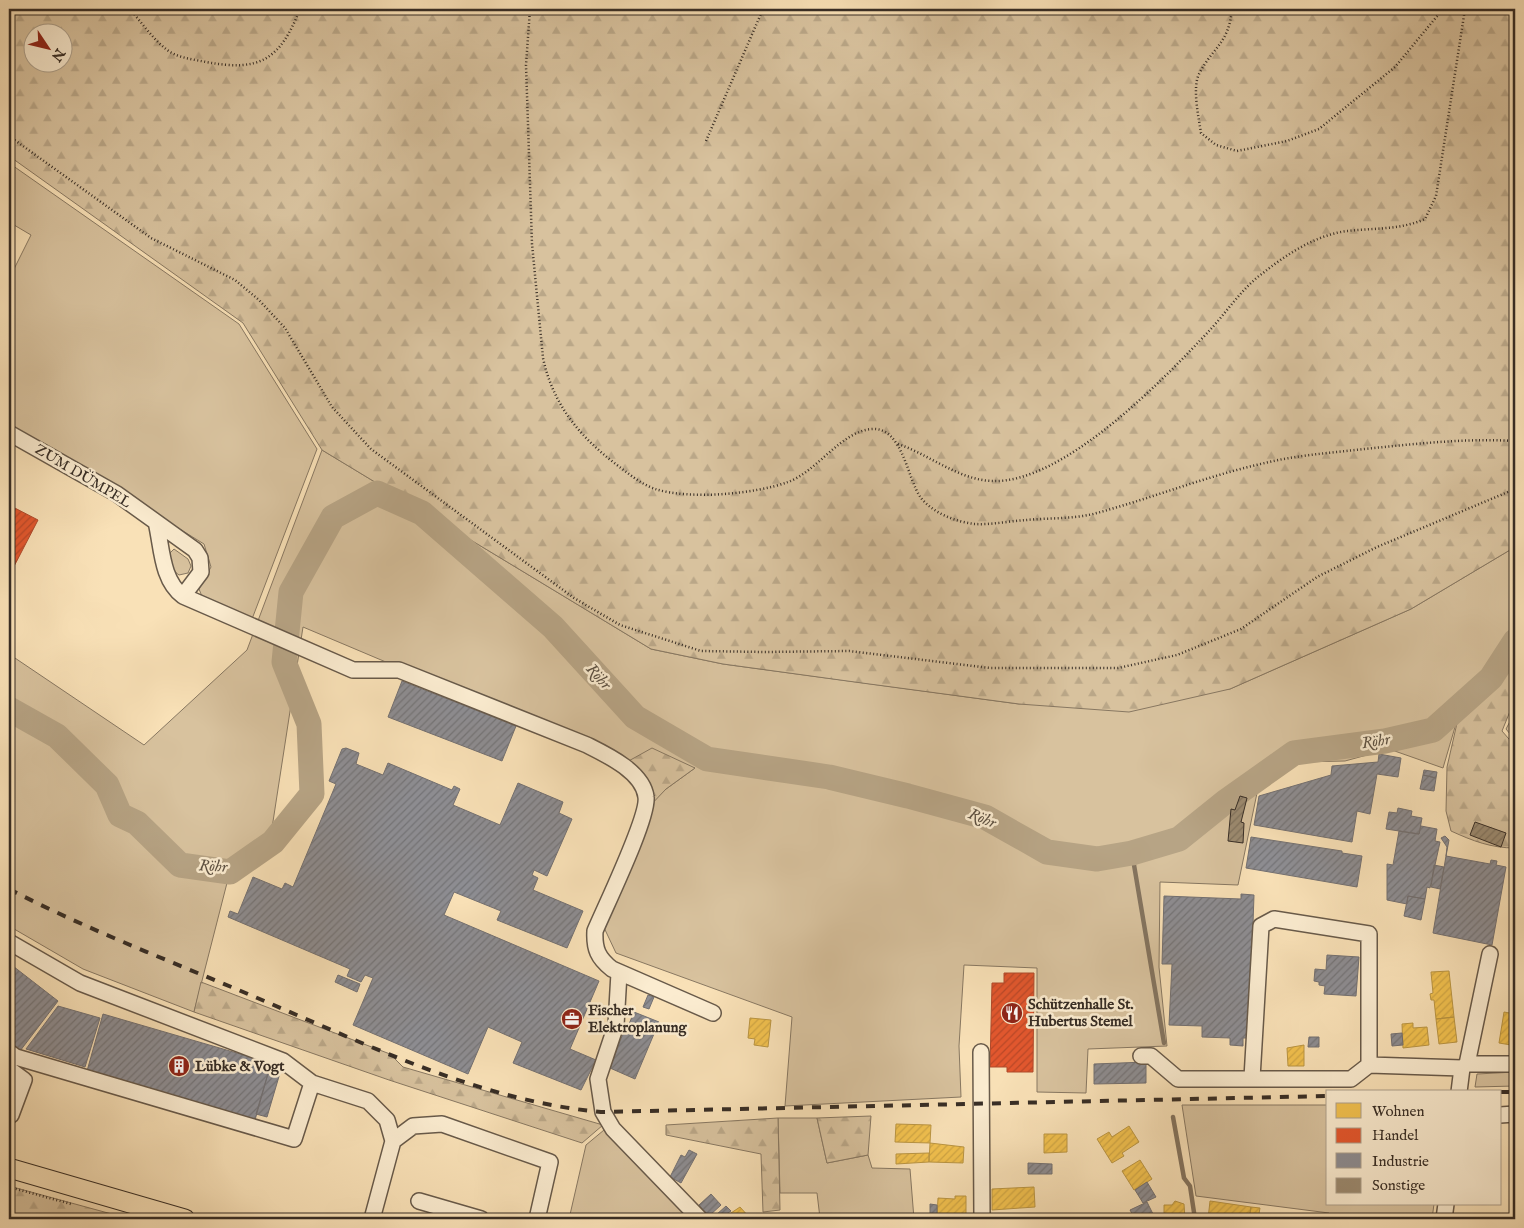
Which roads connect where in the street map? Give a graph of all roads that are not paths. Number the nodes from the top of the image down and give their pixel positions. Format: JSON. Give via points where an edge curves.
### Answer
{"nodes":[{"id":1,"x":9,"y":433,"type":"edge"},
{"id":2,"x":156,"y":522,"type":"junction"},
{"id":3,"x":183,"y":596,"type":"junction"},
{"id":4,"x":9,"y":942,"type":"edge"},
{"id":5,"x":1490,"y":954,"type":"dead end"},
{"id":6,"x":619,"y":973,"type":"junction"},
{"id":7,"x":713,"y":1013,"type":"dead end"},
{"id":8,"x":9,"y":1052,"type":"edge"},
{"id":9,"x":981,"y":1052,"type":"dead end"},
{"id":10,"x":1141,"y":1056,"type":"dead end"},
{"id":11,"x":1515,"y":1064,"type":"edge"},
{"id":12,"x":1369,"y":1065,"type":"junction"},
{"id":13,"x":1465,"y":1066,"type":"junction"},
{"id":14,"x":9,"y":1069,"type":"edge"},
{"id":15,"x":1252,"y":1078,"type":"junction"},
{"id":16,"x":312,"y":1082,"type":"junction"},
{"id":17,"x":1459,"y":1090,"type":"edge"},
{"id":18,"x":1515,"y":1114,"type":"edge"},
{"id":19,"x":11,"y":1115,"type":"dead end"},
{"id":20,"x":1502,"y":1115,"type":"edge"},
{"id":21,"x":393,"y":1141,"type":"junction"},
{"id":22,"x":9,"y":1168,"type":"edge"},
{"id":23,"x":419,"y":1201,"type":"dead end"},
{"id":24,"x":1446,"y":1206,"type":"edge"},
{"id":25,"x":185,"y":1219,"type":"edge"},
{"id":26,"x":372,"y":1219,"type":"edge"},
{"id":27,"x":481,"y":1219,"type":"edge"},
{"id":28,"x":537,"y":1219,"type":"edge"},
{"id":29,"x":700,"y":1219,"type":"edge"},
{"id":30,"x":982,"y":1219,"type":"edge"},
{"id":31,"x":1444,"y":1219,"type":"edge"}],
"edges":[{"from":1,"to":2,"type":"street","name":"ZUM DÜMPEL","via":[[117,494]]},
{"from":2,"to":3,"type":"street","via":[[167,577]]},
{"from":2,"to":3,"type":"street","name":"ZUM DÜMPEL","via":[[195,550],[200,558],[201,572]]},
{"from":3,"to":6,"type":"street","via":[[353,670],[400,670],[587,745],[630,772],[641,784],[646,798],[645,809],[595,931],[594,945],[600,960]]},
{"from":4,"to":16,"type":"street","via":[[80,983],[283,1061]]},
{"from":5,"to":13,"type":"street"},
{"from":6,"to":7,"type":"street"},
{"from":6,"to":29,"type":"street","via":[[616,1025],[598,1079],[606,1119]]},
{"from":8,"to":16,"type":"street","via":[[16,1057],[294,1139]]},
{"from":9,"to":30,"type":"street"},
{"from":10,"to":15,"type":"street","via":[[1151,1056],[1178,1079]]},
{"from":11,"to":13,"type":"street"},
{"from":12,"to":13,"type":"street"},
{"from":12,"to":15,"type":"street","via":[[1351,1079]]},
{"from":12,"to":15,"type":"street","via":[[1370,934],[1274,919],[1261,926]]},
{"from":13,"to":17,"type":"street"},
{"from":14,"to":19,"type":"street","via":[[24,1080]]},
{"from":16,"to":21,"type":"street","via":[[368,1101],[386,1120]]},
{"from":18,"to":20,"type":"street"},
{"from":21,"to":26,"type":"street"},
{"from":21,"to":28,"type":"street","via":[[413,1126],[442,1124],[550,1162]]},
{"from":22,"to":25,"type":"main road"},
{"from":23,"to":27,"type":"street"},
{"from":24,"to":31,"type":"street"}]}
